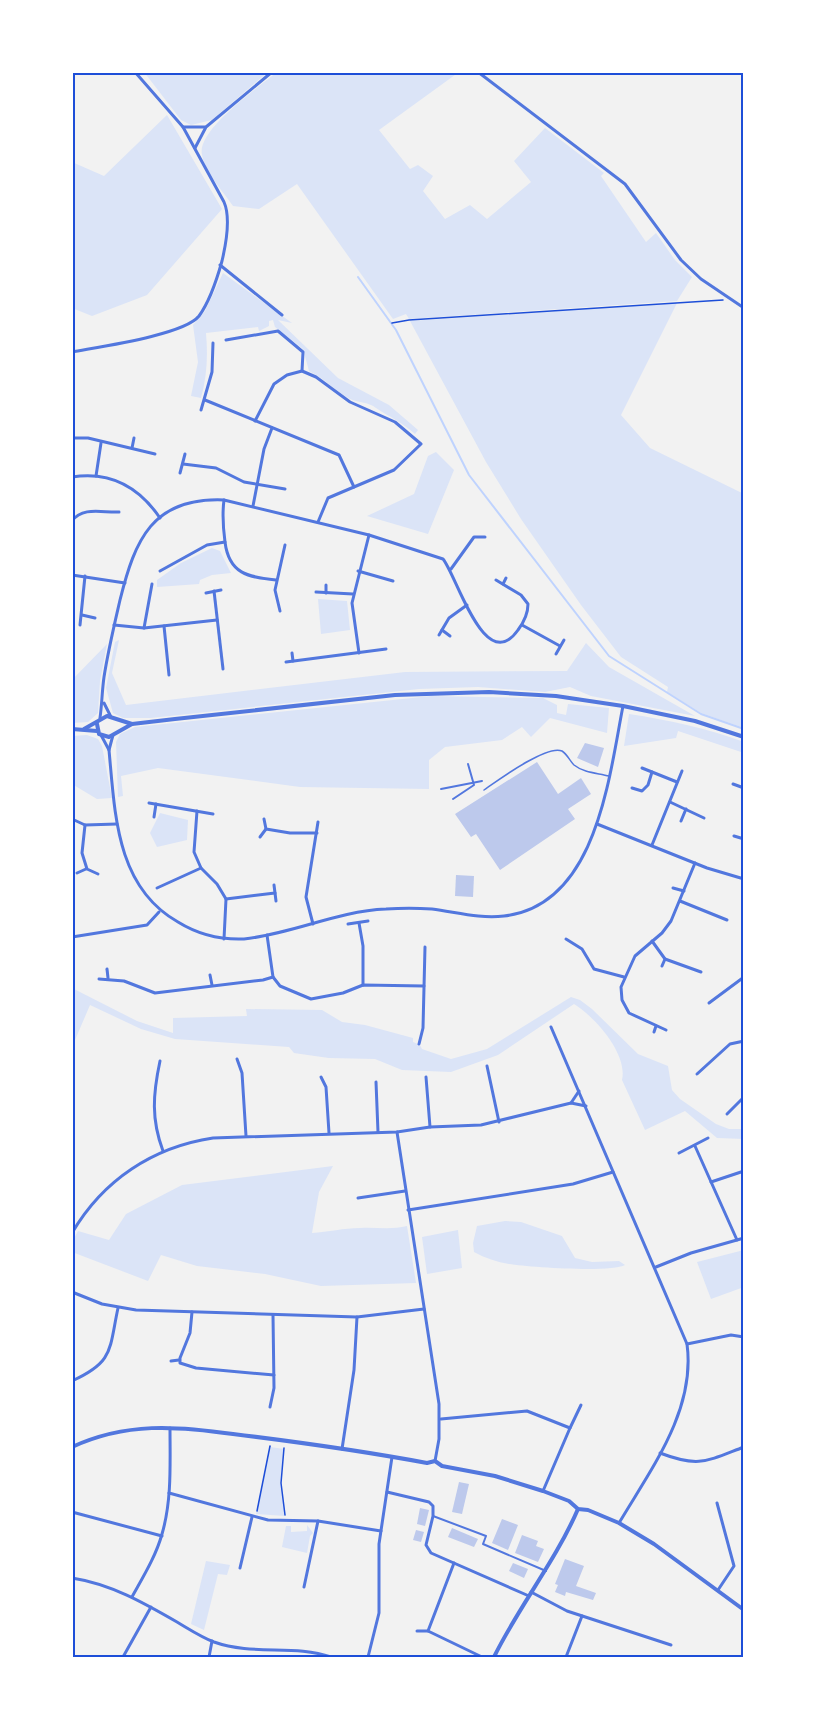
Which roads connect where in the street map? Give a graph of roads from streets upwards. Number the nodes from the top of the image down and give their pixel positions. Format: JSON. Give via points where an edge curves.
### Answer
{"nodes":[{"id":1,"x":135,"y":72,"type":"edge"},
{"id":2,"x":272,"y":72,"type":"edge"},
{"id":3,"x":478,"y":72,"type":"edge"},
{"id":4,"x":183,"y":127,"type":"junction"},
{"id":5,"x":206,"y":127,"type":"junction"},
{"id":6,"x":195,"y":150,"type":"junction"},
{"id":7,"x":220,"y":265,"type":"junction"},
{"id":8,"x":744,"y":308,"type":"edge"},
{"id":9,"x":282,"y":315,"type":"dead end"},
{"id":10,"x":226,"y":340,"type":"dead end"},
{"id":11,"x":213,"y":343,"type":"dead end"},
{"id":12,"x":72,"y":352,"type":"edge"},
{"id":13,"x":302,"y":371,"type":"junction"},
{"id":14,"x":205,"y":400,"type":"junction"},
{"id":15,"x":201,"y":411,"type":"dead end"},
{"id":16,"x":255,"y":422,"type":"junction"},
{"id":17,"x":272,"y":428,"type":"junction"},
{"id":18,"x":72,"y":438,"type":"edge"},
{"id":19,"x":134,"y":438,"type":"dead end"},
{"id":20,"x":100,"y":443,"type":"junction"},
{"id":21,"x":132,"y":448,"type":"junction"},
{"id":22,"x":155,"y":454,"type":"dead end"},
{"id":23,"x":185,"y":454,"type":"dead end"},
{"id":24,"x":183,"y":464,"type":"junction"},
{"id":25,"x":180,"y":473,"type":"dead end"},
{"id":26,"x":96,"y":476,"type":"junction"},
{"id":27,"x":72,"y":477,"type":"edge"},
{"id":28,"x":258,"y":485,"type":"junction"},
{"id":29,"x":354,"y":487,"type":"junction"},
{"id":30,"x":285,"y":489,"type":"dead end"},
{"id":31,"x":224,"y":500,"type":"junction"},
{"id":32,"x":253,"y":506,"type":"junction"},
{"id":33,"x":119,"y":512,"type":"dead end"},
{"id":34,"x":110,"y":513,"type":"junction"},
{"id":35,"x":160,"y":518,"type":"junction"},
{"id":36,"x":110,"y":520,"type":"dead end"},
{"id":37,"x":72,"y":521,"type":"edge"},
{"id":38,"x":318,"y":522,"type":"junction"},
{"id":39,"x":472,"y":532,"type":"dead end"},
{"id":40,"x":369,"y":535,"type":"junction"},
{"id":41,"x":474,"y":537,"type":"junction"},
{"id":42,"x":485,"y":537,"type":"dead end"},
{"id":43,"x":225,"y":542,"type":"junction"},
{"id":44,"x":285,"y":545,"type":"dead end"},
{"id":45,"x":283,"y":552,"type":"junction"},
{"id":46,"x":291,"y":553,"type":"dead end"},
{"id":47,"x":163,"y":561,"type":"dead end"},
{"id":48,"x":167,"y":566,"type":"junction"},
{"id":49,"x":451,"y":569,"type":"junction"},
{"id":50,"x":160,"y":571,"type":"dead end"},
{"id":51,"x":358,"y":571,"type":"junction"},
{"id":52,"x":381,"y":571,"type":"dead end"},
{"id":53,"x":72,"y":576,"type":"edge"},
{"id":54,"x":85,"y":576,"type":"junction"},
{"id":55,"x":380,"y":577,"type":"junction"},
{"id":56,"x":506,"y":578,"type":"dead end"},
{"id":57,"x":276,"y":580,"type":"junction"},
{"id":58,"x":496,"y":580,"type":"dead end"},
{"id":59,"x":393,"y":581,"type":"dead end"},
{"id":60,"x":125,"y":583,"type":"junction"},
{"id":61,"x":152,"y":584,"type":"dead end"},
{"id":62,"x":503,"y":584,"type":"junction"},
{"id":63,"x":326,"y":585,"type":"dead end"},
{"id":64,"x":221,"y":590,"type":"dead end"},
{"id":65,"x":214,"y":591,"type":"junction"},
{"id":66,"x":206,"y":592,"type":"dead end"},
{"id":67,"x":315,"y":592,"type":"dead end"},
{"id":68,"x":326,"y":593,"type":"junction"},
{"id":69,"x":353,"y":594,"type":"junction"},
{"id":70,"x":143,"y":595,"type":"dead end"},
{"id":71,"x":150,"y":597,"type":"junction"},
{"id":72,"x":270,"y":601,"type":"dead end"},
{"id":73,"x":278,"y":601,"type":"junction"},
{"id":74,"x":467,"y":605,"type":"junction"},
{"id":75,"x":280,"y":611,"type":"dead end"},
{"id":76,"x":82,"y":615,"type":"junction"},
{"id":77,"x":95,"y":618,"type":"dead end"},
{"id":78,"x":217,"y":620,"type":"junction"},
{"id":79,"x":80,"y":625,"type":"dead end"},
{"id":80,"x":114,"y":625,"type":"junction"},
{"id":81,"x":522,"y":625,"type":"junction"},
{"id":82,"x":164,"y":626,"type":"junction"},
{"id":83,"x":144,"y":628,"type":"junction"},
{"id":84,"x":442,"y":630,"type":"junction"},
{"id":85,"x":439,"y":635,"type":"dead end"},
{"id":86,"x":450,"y":636,"type":"dead end"},
{"id":87,"x":564,"y":640,"type":"dead end"},
{"id":88,"x":377,"y":644,"type":"dead end"},
{"id":89,"x":560,"y":646,"type":"junction"},
{"id":90,"x":386,"y":649,"type":"dead end"},
{"id":91,"x":378,"y":650,"type":"junction"},
{"id":92,"x":292,"y":653,"type":"dead end"},
{"id":93,"x":359,"y":653,"type":"junction"},
{"id":94,"x":556,"y":654,"type":"dead end"},
{"id":95,"x":228,"y":660,"type":"dead end"},
{"id":96,"x":222,"y":661,"type":"junction"},
{"id":97,"x":293,"y":661,"type":"junction"},
{"id":98,"x":286,"y":662,"type":"dead end"},
{"id":99,"x":169,"y":667,"type":"junction"},
{"id":100,"x":162,"y":668,"type":"dead end"},
{"id":101,"x":223,"y":669,"type":"dead end"},
{"id":102,"x":170,"y":675,"type":"dead end"},
{"id":103,"x":104,"y":703,"type":"junction"},
{"id":104,"x":623,"y":705,"type":"junction"},
{"id":105,"x":100,"y":718,"type":"junction"},
{"id":106,"x":114,"y":719,"type":"junction"},
{"id":107,"x":97,"y":724,"type":"junction"},
{"id":108,"x":132,"y":724,"type":"junction"},
{"id":109,"x":72,"y":729,"type":"edge"},
{"id":110,"x":84,"y":729,"type":"junction"},
{"id":111,"x":97,"y":731,"type":"junction"},
{"id":112,"x":114,"y":734,"type":"junction"},
{"id":113,"x":101,"y":735,"type":"junction"},
{"id":114,"x":744,"y":737,"type":"edge"},
{"id":115,"x":109,"y":750,"type":"junction"},
{"id":116,"x":468,"y":764,"type":"dead end"},
{"id":117,"x":642,"y":768,"type":"dead end"},
{"id":118,"x":682,"y":771,"type":"dead end"},
{"id":119,"x":652,"y":772,"type":"junction"},
{"id":120,"x":482,"y":781,"type":"dead end"},
{"id":121,"x":677,"y":782,"type":"junction"},
{"id":122,"x":473,"y":783,"type":"junction"},
{"id":123,"x":733,"y":784,"type":"dead end"},
{"id":124,"x":632,"y":788,"type":"dead end"},
{"id":125,"x":744,"y":788,"type":"edge"},
{"id":126,"x":441,"y":789,"type":"dead end"},
{"id":127,"x":453,"y":799,"type":"dead end"},
{"id":128,"x":669,"y":802,"type":"junction"},
{"id":129,"x":149,"y":803,"type":"dead end"},
{"id":130,"x":156,"y":804,"type":"junction"},
{"id":131,"x":686,"y":809,"type":"junction"},
{"id":132,"x":197,"y":811,"type":"junction"},
{"id":133,"x":213,"y":814,"type":"dead end"},
{"id":134,"x":154,"y":817,"type":"dead end"},
{"id":135,"x":704,"y":818,"type":"dead end"},
{"id":136,"x":72,"y":819,"type":"edge"},
{"id":137,"x":264,"y":819,"type":"dead end"},
{"id":138,"x":681,"y":821,"type":"dead end"},
{"id":139,"x":318,"y":822,"type":"dead end"},
{"id":140,"x":117,"y":824,"type":"junction"},
{"id":141,"x":597,"y":824,"type":"junction"},
{"id":142,"x":85,"y":825,"type":"junction"},
{"id":143,"x":266,"y":829,"type":"junction"},
{"id":144,"x":317,"y":833,"type":"junction"},
{"id":145,"x":734,"y":836,"type":"dead end"},
{"id":146,"x":260,"y":837,"type":"dead end"},
{"id":147,"x":744,"y":840,"type":"edge"},
{"id":148,"x":652,"y":845,"type":"junction"},
{"id":149,"x":694,"y":863,"type":"junction"},
{"id":150,"x":201,"y":868,"type":"junction"},
{"id":151,"x":87,"y":869,"type":"junction"},
{"id":152,"x":77,"y":873,"type":"dead end"},
{"id":153,"x":98,"y":874,"type":"dead end"},
{"id":154,"x":744,"y":879,"type":"edge"},
{"id":155,"x":274,"y":885,"type":"dead end"},
{"id":156,"x":157,"y":888,"type":"dead end"},
{"id":157,"x":673,"y":888,"type":"dead end"},
{"id":158,"x":684,"y":891,"type":"junction"},
{"id":159,"x":275,"y":893,"type":"junction"},
{"id":160,"x":226,"y":899,"type":"junction"},
{"id":161,"x":276,"y":901,"type":"dead end"},
{"id":162,"x":680,"y":901,"type":"junction"},
{"id":163,"x":159,"y":912,"type":"junction"},
{"id":164,"x":728,"y":920,"type":"dead end"},
{"id":165,"x":368,"y":921,"type":"dead end"},
{"id":166,"x":359,"y":923,"type":"junction"},
{"id":167,"x":313,"y":924,"type":"junction"},
{"id":168,"x":348,"y":924,"type":"dead end"},
{"id":169,"x":267,"y":936,"type":"junction"},
{"id":170,"x":72,"y":937,"type":"edge"},
{"id":171,"x":224,"y":939,"type":"junction"},
{"id":172,"x":566,"y":939,"type":"dead end"},
{"id":173,"x":651,"y":941,"type":"junction"},
{"id":174,"x":425,"y":947,"type":"dead end"},
{"id":175,"x":665,"y":959,"type":"junction"},
{"id":176,"x":662,"y":966,"type":"dead end"},
{"id":177,"x":107,"y":969,"type":"dead end"},
{"id":178,"x":701,"y":972,"type":"dead end"},
{"id":179,"x":210,"y":975,"type":"dead end"},
{"id":180,"x":273,"y":977,"type":"junction"},
{"id":181,"x":624,"y":977,"type":"junction"},
{"id":182,"x":744,"y":977,"type":"edge"},
{"id":183,"x":108,"y":978,"type":"junction"},
{"id":184,"x":99,"y":979,"type":"dead end"},
{"id":185,"x":212,"y":985,"type":"junction"},
{"id":186,"x":363,"y":985,"type":"junction"},
{"id":187,"x":424,"y":986,"type":"junction"},
{"id":188,"x":709,"y":1003,"type":"dead end"},
{"id":189,"x":656,"y":1026,"type":"junction"},
{"id":190,"x":551,"y":1027,"type":"dead end"},
{"id":191,"x":666,"y":1030,"type":"dead end"},
{"id":192,"x":654,"y":1032,"type":"dead end"},
{"id":193,"x":744,"y":1041,"type":"edge"},
{"id":194,"x":419,"y":1044,"type":"dead end"},
{"id":195,"x":237,"y":1059,"type":"dead end"},
{"id":196,"x":160,"y":1061,"type":"dead end"},
{"id":197,"x":487,"y":1066,"type":"dead end"},
{"id":198,"x":697,"y":1074,"type":"dead end"},
{"id":199,"x":321,"y":1077,"type":"dead end"},
{"id":200,"x":426,"y":1077,"type":"dead end"},
{"id":201,"x":376,"y":1082,"type":"dead end"},
{"id":202,"x":579,"y":1091,"type":"junction"},
{"id":203,"x":744,"y":1097,"type":"edge"},
{"id":204,"x":571,"y":1103,"type":"junction"},
{"id":205,"x":586,"y":1106,"type":"junction"},
{"id":206,"x":727,"y":1114,"type":"dead end"},
{"id":207,"x":499,"y":1122,"type":"junction"},
{"id":208,"x":430,"y":1127,"type":"junction"},
{"id":209,"x":397,"y":1131,"type":"junction"},
{"id":210,"x":378,"y":1132,"type":"junction"},
{"id":211,"x":329,"y":1133,"type":"junction"},
{"id":212,"x":246,"y":1137,"type":"junction"},
{"id":213,"x":708,"y":1138,"type":"dead end"},
{"id":214,"x":695,"y":1146,"type":"junction"},
{"id":215,"x":163,"y":1151,"type":"junction"},
{"id":216,"x":679,"y":1153,"type":"dead end"},
{"id":217,"x":744,"y":1171,"type":"edge"},
{"id":218,"x":613,"y":1172,"type":"junction"},
{"id":219,"x":711,"y":1182,"type":"junction"},
{"id":220,"x":405,"y":1191,"type":"junction"},
{"id":221,"x":358,"y":1198,"type":"dead end"},
{"id":222,"x":408,"y":1210,"type":"junction"},
{"id":223,"x":72,"y":1233,"type":"edge"},
{"id":224,"x":744,"y":1238,"type":"edge"},
{"id":225,"x":736,"y":1240,"type":"junction"},
{"id":226,"x":656,"y":1267,"type":"junction"},
{"id":227,"x":72,"y":1292,"type":"edge"},
{"id":228,"x":118,"y":1308,"type":"junction"},
{"id":229,"x":424,"y":1309,"type":"junction"},
{"id":230,"x":192,"y":1312,"type":"junction"},
{"id":231,"x":273,"y":1314,"type":"junction"},
{"id":232,"x":357,"y":1317,"type":"junction"},
{"id":233,"x":744,"y":1337,"type":"edge"},
{"id":234,"x":687,"y":1344,"type":"junction"},
{"id":235,"x":179,"y":1360,"type":"junction"},
{"id":236,"x":171,"y":1361,"type":"dead end"},
{"id":237,"x":274,"y":1375,"type":"junction"},
{"id":238,"x":72,"y":1381,"type":"edge"},
{"id":239,"x":581,"y":1405,"type":"dead end"},
{"id":240,"x":270,"y":1407,"type":"dead end"},
{"id":241,"x":440,"y":1419,"type":"junction"},
{"id":242,"x":170,"y":1428,"type":"junction"},
{"id":243,"x":570,"y":1428,"type":"junction"},
{"id":244,"x":744,"y":1447,"type":"edge"},
{"id":245,"x":72,"y":1448,"type":"edge"},
{"id":246,"x":342,"y":1449,"type":"junction"},
{"id":247,"x":660,"y":1453,"type":"junction"},
{"id":248,"x":393,"y":1457,"type":"junction"},
{"id":249,"x":435,"y":1461,"type":"junction"},
{"id":250,"x":543,"y":1491,"type":"junction"},
{"id":251,"x":387,"y":1492,"type":"junction"},
{"id":252,"x":169,"y":1493,"type":"junction"},
{"id":253,"x":717,"y":1503,"type":"dead end"},
{"id":254,"x":578,"y":1509,"type":"junction"},
{"id":255,"x":72,"y":1512,"type":"edge"},
{"id":256,"x":433,"y":1516,"type":"junction"},
{"id":257,"x":254,"y":1517,"type":"junction"},
{"id":258,"x":318,"y":1521,"type":"junction"},
{"id":259,"x":619,"y":1523,"type":"junction"},
{"id":260,"x":381,"y":1531,"type":"junction"},
{"id":261,"x":162,"y":1536,"type":"junction"},
{"id":262,"x":454,"y":1563,"type":"junction"},
{"id":263,"x":240,"y":1568,"type":"dead end"},
{"id":264,"x":546,"y":1571,"type":"junction"},
{"id":265,"x":72,"y":1578,"type":"edge"},
{"id":266,"x":304,"y":1587,"type":"dead end"},
{"id":267,"x":718,"y":1590,"type":"junction"},
{"id":268,"x":530,"y":1594,"type":"junction"},
{"id":269,"x":132,"y":1597,"type":"junction"},
{"id":270,"x":151,"y":1607,"type":"junction"},
{"id":271,"x":744,"y":1610,"type":"edge"},
{"id":272,"x":582,"y":1616,"type":"junction"},
{"id":273,"x":417,"y":1631,"type":"dead end"},
{"id":274,"x":428,"y":1631,"type":"junction"},
{"id":275,"x":212,"y":1641,"type":"junction"},
{"id":276,"x":671,"y":1645,"type":"dead end"},
{"id":277,"x":292,"y":1651,"type":"junction"},
{"id":278,"x":123,"y":1657,"type":"edge"},
{"id":279,"x":209,"y":1657,"type":"edge"},
{"id":280,"x":291,"y":1657,"type":"edge"},
{"id":281,"x":331,"y":1657,"type":"edge"},
{"id":282,"x":368,"y":1657,"type":"edge"},
{"id":283,"x":482,"y":1657,"type":"edge"},
{"id":284,"x":494,"y":1657,"type":"edge"},
{"id":285,"x":566,"y":1657,"type":"edge"}],
"edges":[{"from":1,"to":4,"type":"street"},
{"from":2,"to":5,"type":"street"},
{"from":3,"to":8,"type":"street","via":[[625,184],[681,260]]},
{"from":4,"to":5,"type":"street"},
{"from":4,"to":6,"type":"street"},
{"from":5,"to":6,"type":"street"},
{"from":6,"to":7,"type":"street","via":[[227,210]]},
{"from":7,"to":9,"type":"street"},
{"from":7,"to":12,"type":"street","via":[[206,303],[192,321],[144,338]]},
{"from":10,"to":13,"type":"street","via":[[278,331],[303,352]]},
{"from":11,"to":14,"type":"street","via":[[212,372]]},
{"from":13,"to":16,"type":"street","via":[[274,384]]},
{"from":13,"to":29,"type":"street","via":[[350,402],[395,422],[421,444],[394,470]]},
{"from":14,"to":15,"type":"street"},
{"from":14,"to":16,"type":"street"},
{"from":16,"to":17,"type":"street"},
{"from":17,"to":28,"type":"street"},
{"from":17,"to":29,"type":"street","via":[[339,455]]},
{"from":18,"to":20,"type":"street"},
{"from":19,"to":21,"type":"street"},
{"from":20,"to":21,"type":"street"},
{"from":20,"to":26,"type":"street"},
{"from":21,"to":22,"type":"street"},
{"from":23,"to":24,"type":"street"},
{"from":24,"to":25,"type":"street"},
{"from":24,"to":28,"type":"street","via":[[220,469],[238,480]]},
{"from":26,"to":27,"type":"street"},
{"from":26,"to":35,"type":"street","via":[[127,485],[146,499]]},
{"from":28,"to":30,"type":"street"},
{"from":28,"to":32,"type":"street"},
{"from":29,"to":38,"type":"street","via":[[328,498]]},
{"from":31,"to":32,"type":"street"},
{"from":31,"to":35,"type":"street","via":[[193,502]]},
{"from":31,"to":43,"type":"street"},
{"from":32,"to":38,"type":"street"},
{"from":33,"to":34,"type":"street"},
{"from":34,"to":36,"type":"street"},
{"from":34,"to":37,"type":"street","via":[[91,511]]},
{"from":35,"to":60,"type":"street","via":[[141,538],[129,562]]},
{"from":38,"to":40,"type":"street"},
{"from":39,"to":41,"type":"street"},
{"from":40,"to":49,"type":"street","via":[[443,559]]},
{"from":40,"to":51,"type":"street"},
{"from":41,"to":42,"type":"street"},
{"from":41,"to":49,"type":"street"},
{"from":43,"to":48,"type":"street","via":[[207,545]]},
{"from":43,"to":57,"type":"street","via":[[228,558],[237,570]]},
{"from":44,"to":45,"type":"street"},
{"from":45,"to":46,"type":"street"},
{"from":45,"to":57,"type":"street"},
{"from":47,"to":48,"type":"street"},
{"from":48,"to":50,"type":"street"},
{"from":49,"to":74,"type":"street"},
{"from":51,"to":55,"type":"street"},
{"from":51,"to":69,"type":"street"},
{"from":52,"to":55,"type":"street"},
{"from":53,"to":54,"type":"street"},
{"from":54,"to":60,"type":"street"},
{"from":54,"to":76,"type":"street"},
{"from":55,"to":59,"type":"street"},
{"from":56,"to":62,"type":"street"},
{"from":57,"to":73,"type":"street"},
{"from":58,"to":62,"type":"street"},
{"from":60,"to":80,"type":"street"},
{"from":61,"to":71,"type":"street"},
{"from":62,"to":81,"type":"street","via":[[527,601],[528,611]]},
{"from":63,"to":68,"type":"street"},
{"from":64,"to":65,"type":"street"},
{"from":65,"to":66,"type":"street"},
{"from":65,"to":78,"type":"street"},
{"from":67,"to":68,"type":"street"},
{"from":68,"to":69,"type":"street"},
{"from":69,"to":93,"type":"street"},
{"from":70,"to":71,"type":"street"},
{"from":71,"to":83,"type":"street"},
{"from":72,"to":73,"type":"street"},
{"from":73,"to":75,"type":"street"},
{"from":74,"to":81,"type":"street","via":[[475,624],[490,639],[510,638]]},
{"from":74,"to":84,"type":"street","via":[[452,615]]},
{"from":76,"to":77,"type":"street"},
{"from":76,"to":79,"type":"street"},
{"from":78,"to":82,"type":"street"},
{"from":78,"to":96,"type":"street"},
{"from":80,"to":83,"type":"street"},
{"from":80,"to":103,"type":"street","via":[[104,679]]},
{"from":81,"to":89,"type":"street"},
{"from":82,"to":83,"type":"street"},
{"from":82,"to":99,"type":"street"},
{"from":84,"to":85,"type":"street"},
{"from":84,"to":86,"type":"street"},
{"from":87,"to":89,"type":"street"},
{"from":88,"to":91,"type":"street"},
{"from":89,"to":94,"type":"street"},
{"from":90,"to":91,"type":"street"},
{"from":91,"to":93,"type":"street"},
{"from":92,"to":97,"type":"street"},
{"from":93,"to":97,"type":"street"},
{"from":95,"to":96,"type":"street"},
{"from":96,"to":101,"type":"street"},
{"from":97,"to":98,"type":"street"},
{"from":99,"to":100,"type":"street"},
{"from":99,"to":102,"type":"street"},
{"from":103,"to":105,"type":"street"},
{"from":103,"to":106,"type":"street"},
{"from":104,"to":108,"type":"street","via":[[521,693],[427,693]]},
{"from":104,"to":114,"type":"street"},
{"from":104,"to":141,"type":"street"},
{"from":105,"to":106,"type":"street"},
{"from":105,"to":107,"type":"street"},
{"from":106,"to":108,"type":"street"},
{"from":106,"to":112,"type":"street"},
{"from":107,"to":110,"type":"street"},
{"from":107,"to":111,"type":"street"},
{"from":108,"to":112,"type":"street"},
{"from":109,"to":110,"type":"street"},
{"from":110,"to":111,"type":"street"},
{"from":111,"to":113,"type":"street"},
{"from":112,"to":113,"type":"street"},
{"from":112,"to":115,"type":"street"},
{"from":113,"to":115,"type":"street"},
{"from":115,"to":140,"type":"street"},
{"from":116,"to":122,"type":"street"},
{"from":117,"to":119,"type":"street"},
{"from":118,"to":121,"type":"street"},
{"from":119,"to":121,"type":"street"},
{"from":119,"to":124,"type":"street","via":[[646,789]]},
{"from":120,"to":122,"type":"street"},
{"from":121,"to":128,"type":"street"},
{"from":122,"to":126,"type":"street"},
{"from":122,"to":127,"type":"street"},
{"from":123,"to":125,"type":"street"},
{"from":128,"to":131,"type":"street"},
{"from":128,"to":148,"type":"street"},
{"from":129,"to":130,"type":"street"},
{"from":130,"to":132,"type":"street"},
{"from":130,"to":134,"type":"street"},
{"from":131,"to":135,"type":"street"},
{"from":131,"to":138,"type":"street"},
{"from":132,"to":133,"type":"street"},
{"from":132,"to":150,"type":"street","via":[[194,847]]},
{"from":136,"to":142,"type":"street"},
{"from":137,"to":143,"type":"street"},
{"from":139,"to":144,"type":"street"},
{"from":140,"to":142,"type":"street"},
{"from":140,"to":163,"type":"street","via":[[129,869]]},
{"from":141,"to":148,"type":"street"},
{"from":141,"to":167,"type":"street","via":[[566,881],[543,902],[521,912],[488,917],[431,909],[383,909]]},
{"from":142,"to":151,"type":"street","via":[[82,853]]},
{"from":143,"to":144,"type":"street"},
{"from":143,"to":146,"type":"street"},
{"from":144,"to":167,"type":"street","via":[[306,897]]},
{"from":145,"to":147,"type":"street"},
{"from":148,"to":149,"type":"street"},
{"from":149,"to":154,"type":"street"},
{"from":149,"to":158,"type":"street"},
{"from":150,"to":156,"type":"street"},
{"from":150,"to":160,"type":"street"},
{"from":151,"to":152,"type":"street"},
{"from":151,"to":153,"type":"street"},
{"from":155,"to":159,"type":"street"},
{"from":157,"to":158,"type":"street"},
{"from":158,"to":162,"type":"street"},
{"from":159,"to":160,"type":"street"},
{"from":159,"to":161,"type":"street"},
{"from":160,"to":171,"type":"street"},
{"from":162,"to":164,"type":"street"},
{"from":162,"to":173,"type":"street","via":[[667,927]]},
{"from":163,"to":170,"type":"street","via":[[147,925]]},
{"from":163,"to":171,"type":"street","via":[[196,933]]},
{"from":165,"to":166,"type":"street"},
{"from":166,"to":168,"type":"street"},
{"from":166,"to":186,"type":"street"},
{"from":167,"to":169,"type":"street"},
{"from":169,"to":171,"type":"street"},
{"from":169,"to":180,"type":"street"},
{"from":172,"to":181,"type":"street","via":[[582,949],[594,969]]},
{"from":173,"to":175,"type":"street"},
{"from":173,"to":181,"type":"street","via":[[634,956]]},
{"from":174,"to":187,"type":"street"},
{"from":175,"to":176,"type":"street"},
{"from":175,"to":178,"type":"street"},
{"from":177,"to":183,"type":"street"},
{"from":179,"to":185,"type":"street"},
{"from":180,"to":185,"type":"street"},
{"from":180,"to":186,"type":"street","via":[[280,986],[311,999]]},
{"from":181,"to":189,"type":"street","via":[[624,1005],[634,1017]]},
{"from":182,"to":188,"type":"street"},
{"from":183,"to":184,"type":"street"},
{"from":183,"to":185,"type":"street","via":[[155,993]]},
{"from":186,"to":187,"type":"street"},
{"from":187,"to":194,"type":"street"},
{"from":189,"to":191,"type":"street"},
{"from":189,"to":192,"type":"street"},
{"from":190,"to":202,"type":"street"},
{"from":193,"to":198,"type":"street","via":[[730,1044]]},
{"from":195,"to":212,"type":"street","via":[[242,1072]]},
{"from":196,"to":215,"type":"street","via":[[153,1109]]},
{"from":197,"to":207,"type":"street"},
{"from":199,"to":211,"type":"street","via":[[326,1087]]},
{"from":200,"to":208,"type":"street"},
{"from":201,"to":210,"type":"street"},
{"from":202,"to":204,"type":"street"},
{"from":202,"to":205,"type":"street"},
{"from":203,"to":206,"type":"street"},
{"from":204,"to":205,"type":"street"},
{"from":204,"to":207,"type":"street"},
{"from":205,"to":218,"type":"street"},
{"from":207,"to":208,"type":"street"},
{"from":208,"to":209,"type":"street"},
{"from":209,"to":210,"type":"street"},
{"from":209,"to":220,"type":"street"},
{"from":210,"to":211,"type":"street"},
{"from":211,"to":212,"type":"street"},
{"from":212,"to":215,"type":"street","via":[[207,1139]]},
{"from":213,"to":214,"type":"street"},
{"from":214,"to":216,"type":"street"},
{"from":214,"to":219,"type":"street"},
{"from":215,"to":223,"type":"street","via":[[134,1166],[107,1188]]},
{"from":217,"to":219,"type":"street"},
{"from":218,"to":222,"type":"street","via":[[573,1184]]},
{"from":218,"to":226,"type":"street"},
{"from":219,"to":225,"type":"street"},
{"from":220,"to":221,"type":"street"},
{"from":220,"to":222,"type":"street"},
{"from":222,"to":229,"type":"street"},
{"from":224,"to":225,"type":"street"},
{"from":225,"to":226,"type":"street"},
{"from":226,"to":234,"type":"street"},
{"from":227,"to":228,"type":"street"},
{"from":228,"to":230,"type":"street"},
{"from":228,"to":238,"type":"street","via":[[104,1361]]},
{"from":229,"to":232,"type":"street"},
{"from":229,"to":241,"type":"street"},
{"from":230,"to":231,"type":"street"},
{"from":230,"to":235,"type":"street","via":[[190,1333]]},
{"from":231,"to":232,"type":"street"},
{"from":231,"to":237,"type":"street"},
{"from":232,"to":246,"type":"street","via":[[354,1370]]},
{"from":233,"to":234,"type":"street","via":[[731,1335]]},
{"from":234,"to":247,"type":"street","via":[[690,1366],[686,1395]]},
{"from":235,"to":236,"type":"street"},
{"from":235,"to":237,"type":"street","via":[[196,1368]]},
{"from":237,"to":240,"type":"street"},
{"from":239,"to":243,"type":"street"},
{"from":241,"to":243,"type":"street","via":[[527,1411]]},
{"from":241,"to":249,"type":"street"},
{"from":242,"to":245,"type":"street","via":[[133,1430]]},
{"from":242,"to":246,"type":"street","via":[[203,1428]]},
{"from":242,"to":252,"type":"street"},
{"from":243,"to":250,"type":"street"},
{"from":244,"to":247,"type":"street","via":[[698,1463]]},
{"from":246,"to":248,"type":"street"},
{"from":247,"to":259,"type":"street"},
{"from":248,"to":249,"type":"street"},
{"from":248,"to":251,"type":"street"},
{"from":249,"to":250,"type":"street"},
{"from":250,"to":254,"type":"street"},
{"from":251,"to":256,"type":"street","via":[[429,1502],[434,1508]]},
{"from":251,"to":260,"type":"street"},
{"from":252,"to":257,"type":"street"},
{"from":252,"to":261,"type":"street"},
{"from":253,"to":267,"type":"street","via":[[734,1566]]},
{"from":254,"to":259,"type":"street"},
{"from":254,"to":264,"type":"street"},
{"from":255,"to":261,"type":"street"},
{"from":256,"to":262,"type":"street","via":[[427,1549]]},
{"from":256,"to":264,"type":"street","via":[[486,1536],[483,1544]]},
{"from":257,"to":258,"type":"street"},
{"from":257,"to":263,"type":"street"},
{"from":258,"to":260,"type":"street"},
{"from":258,"to":266,"type":"street"},
{"from":259,"to":267,"type":"street"},
{"from":260,"to":282,"type":"street","via":[[379,1613]]},
{"from":261,"to":269,"type":"street"},
{"from":262,"to":268,"type":"street"},
{"from":262,"to":274,"type":"street"},
{"from":264,"to":268,"type":"street"},
{"from":265,"to":269,"type":"street"},
{"from":267,"to":271,"type":"street"},
{"from":268,"to":272,"type":"street"},
{"from":268,"to":284,"type":"street"},
{"from":269,"to":270,"type":"street"},
{"from":270,"to":275,"type":"street"},
{"from":270,"to":278,"type":"street"},
{"from":272,"to":276,"type":"street"},
{"from":272,"to":285,"type":"street"},
{"from":273,"to":274,"type":"street"},
{"from":274,"to":283,"type":"street"},
{"from":275,"to":277,"type":"street","via":[[246,1651]]},
{"from":275,"to":279,"type":"street"},
{"from":277,"to":280,"type":"street"},
{"from":277,"to":281,"type":"street"}]}
